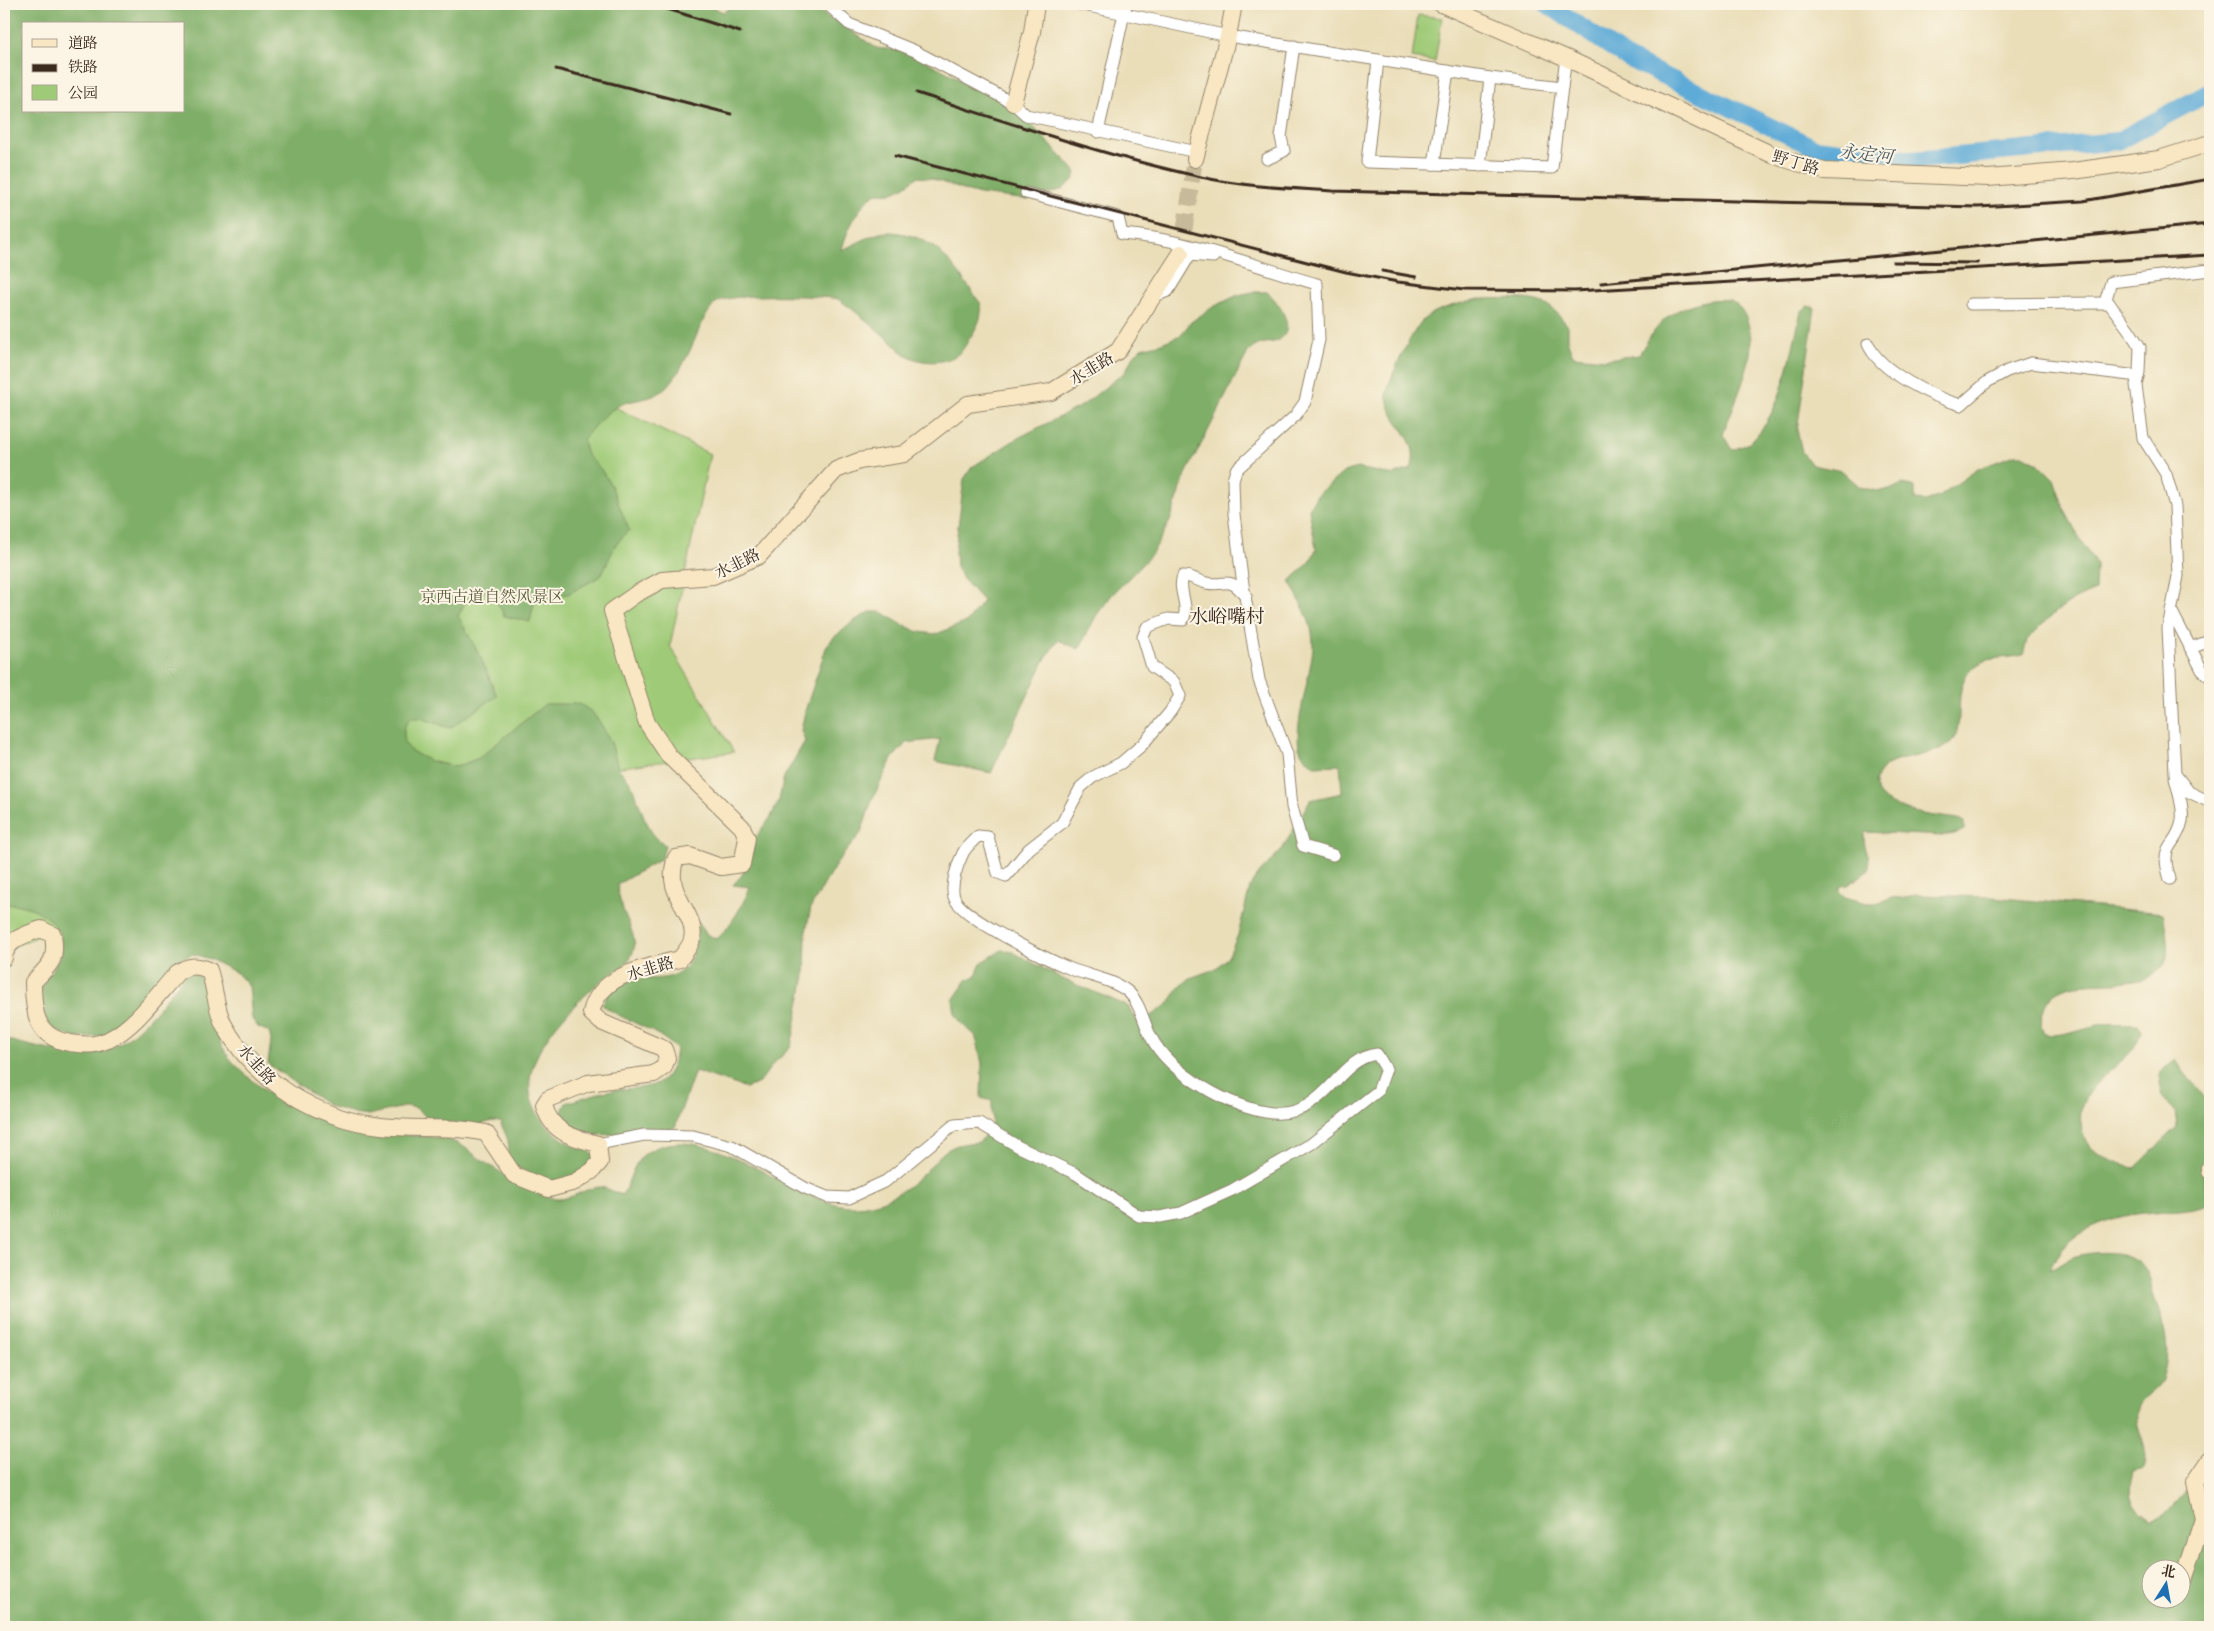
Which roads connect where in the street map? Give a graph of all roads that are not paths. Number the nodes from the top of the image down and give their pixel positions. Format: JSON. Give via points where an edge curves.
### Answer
{"nodes":[{"id":1,"x":827,"y":4,"type":"edge"},
{"id":2,"x":1036,"y":4,"type":"edge"},
{"id":3,"x":1079,"y":4,"type":"edge"},
{"id":4,"x":1234,"y":4,"type":"edge"},
{"id":5,"x":1441,"y":4,"type":"edge"},
{"id":6,"x":1125,"y":8,"type":"edge"},
{"id":7,"x":1228,"y":36,"type":"junction"},
{"id":8,"x":1294,"y":46,"type":"junction"},
{"id":9,"x":1566,"y":58,"type":"junction"},
{"id":10,"x":1378,"y":60,"type":"junction"},
{"id":11,"x":1448,"y":71,"type":"junction"},
{"id":12,"x":1490,"y":78,"type":"junction"},
{"id":13,"x":1562,"y":87,"type":"junction"},
{"id":14,"x":1013,"y":103,"type":"junction"},
{"id":15,"x":1098,"y":132,"type":"junction"},
{"id":16,"x":2210,"y":143,"type":"edge"},
{"id":17,"x":1196,"y":155,"type":"joint"},
{"id":18,"x":1267,"y":159,"type":"dead end"},
{"id":19,"x":1434,"y":164,"type":"junction"},
{"id":20,"x":1480,"y":166,"type":"junction"},
{"id":21,"x":1026,"y":193,"type":"dead end"},
{"id":22,"x":1181,"y":253,"type":"tunnel mouth"},
{"id":23,"x":1237,"y":259,"type":"junction"},
{"id":24,"x":2210,"y":270,"type":"edge"},
{"id":25,"x":1153,"y":297,"type":"junction"},
{"id":26,"x":2109,"y":303,"type":"junction"},
{"id":27,"x":1971,"y":304,"type":"dead end"},
{"id":28,"x":1868,"y":344,"type":"dead end"},
{"id":29,"x":2138,"y":376,"type":"junction"},
{"id":30,"x":1246,"y":596,"type":"junction"},
{"id":31,"x":2171,"y":610,"type":"junction"},
{"id":32,"x":2210,"y":641,"type":"edge"},
{"id":33,"x":2190,"y":648,"type":"junction"},
{"id":34,"x":2210,"y":676,"type":"edge"},
{"id":35,"x":2175,"y":774,"type":"junction"},
{"id":36,"x":2210,"y":802,"type":"edge"},
{"id":37,"x":1334,"y":855,"type":"dead end"},
{"id":38,"x":2170,"y":879,"type":"dead end"},
{"id":39,"x":4,"y":958,"type":"edge"},
{"id":40,"x":598,"y":1144,"type":"junction"},
{"id":41,"x":2210,"y":1460,"type":"edge"},
{"id":42,"x":2190,"y":1558,"type":"edge"}],
"edges":[{"from":1,"to":14,"type":"street","via":[[849,24],[915,51]]},
{"from":2,"to":14,"type":"street"},
{"from":3,"to":6,"type":"street"},
{"from":4,"to":7,"type":"street"},
{"from":5,"to":9,"type":"street","name":"野丁路"},
{"from":6,"to":7,"type":"street"},
{"from":6,"to":15,"type":"street"},
{"from":7,"to":8,"type":"street"},
{"from":7,"to":17,"type":"street"},
{"from":8,"to":10,"type":"street"},
{"from":8,"to":18,"type":"street","via":[[1281,137],[1284,151]]},
{"from":9,"to":13,"type":"street"},
{"from":9,"to":16,"type":"street","name":"野丁路","via":[[1775,156],[1824,171],[1988,178],[2159,159]]},
{"from":10,"to":11,"type":"street"},
{"from":10,"to":19,"type":"street","via":[[1367,162]]},
{"from":11,"to":12,"type":"street"},
{"from":11,"to":19,"type":"street"},
{"from":12,"to":13,"type":"street"},
{"from":12,"to":20,"type":"street"},
{"from":13,"to":20,"type":"street","via":[[1552,168]]},
{"from":14,"to":15,"type":"street","via":[[1026,114]]},
{"from":15,"to":17,"type":"street"},
{"from":19,"to":20,"type":"street"},
{"from":21,"to":23,"type":"street","via":[[1118,217],[1122,234],[1212,251]]},
{"from":22,"to":25,"type":"street","name":"水韭路"},
{"from":23,"to":25,"type":"street","via":[[1190,255],[1168,291]]},
{"from":23,"to":30,"type":"street","via":[[1317,284],[1319,340],[1305,402],[1295,416],[1246,459],[1236,470],[1233,480],[1234,514]]},
{"from":24,"to":26,"type":"street","via":[[2111,282],[2106,299]]},
{"from":25,"to":40,"type":"street","name":"水韭路","via":[[1118,351],[1051,392],[968,404],[904,454],[860,461],[836,470],[759,556],[713,576],[662,580],[612,611],[646,723],[669,756],[742,827],[747,838],[742,864],[720,868],[690,856],[676,858],[671,871],[674,888],[691,925],[692,939],[688,949],[680,959],[637,970],[615,980],[594,1000],[591,1013],[601,1022],[664,1049],[667,1058],[664,1067],[654,1074],[588,1083],[548,1100],[544,1106],[554,1125],[570,1137]]},
{"from":26,"to":27,"type":"street"},
{"from":26,"to":29,"type":"street","via":[[2140,347]]},
{"from":28,"to":29,"type":"street","via":[[1872,354],[1891,370],[1940,399],[1961,405],[1987,382],[2031,363]]},
{"from":29,"to":31,"type":"street","via":[[2136,386],[2143,438],[2166,474],[2175,506],[2178,576]]},
{"from":30,"to":37,"type":"street","via":[[1259,680],[1287,754],[1292,807],[1303,846]]},
{"from":30,"to":40,"type":"street","via":[[1229,581],[1206,583],[1192,576],[1183,576],[1180,581],[1187,612],[1183,620],[1168,619],[1147,627],[1143,637],[1152,667],[1174,682],[1180,696],[1170,712],[1121,764],[1093,777],[1081,787],[1062,823],[1029,849],[1006,876],[998,873],[988,837],[978,836],[963,853],[953,896],[959,907],[989,928],[1069,968],[1114,983],[1128,992],[1163,1056],[1217,1095],[1250,1109],[1273,1113],[1293,1111],[1319,1099],[1367,1055],[1377,1054],[1386,1069],[1378,1090],[1364,1102],[1311,1144],[1232,1190],[1181,1212],[1160,1217],[1139,1216],[1076,1174],[1019,1147],[980,1123],[954,1124],[886,1181],[849,1198],[827,1197],[732,1146],[693,1136],[644,1135]]},
{"from":31,"to":33,"type":"street"},
{"from":31,"to":35,"type":"street","via":[[2168,628]]},
{"from":32,"to":33,"type":"street"},
{"from":33,"to":34,"type":"street","via":[[2202,670]]},
{"from":35,"to":36,"type":"street","via":[[2188,792]]},
{"from":35,"to":38,"type":"street","via":[[2183,813],[2164,861]]},
{"from":39,"to":40,"type":"street","name":"水韭路","via":[[18,937],[41,929],[53,934],[56,953],[33,982],[33,1000],[39,1024],[48,1036],[62,1043],[93,1046],[108,1039],[130,1024],[177,973],[185,967],[198,966],[209,970],[223,1024],[240,1048],[278,1087],[306,1103],[345,1118],[380,1126],[460,1128],[486,1133],[514,1175],[549,1189],[575,1182],[592,1171],[600,1162]]},
{"from":41,"to":42,"type":"street","via":[[2195,1482],[2203,1520]]}]}
